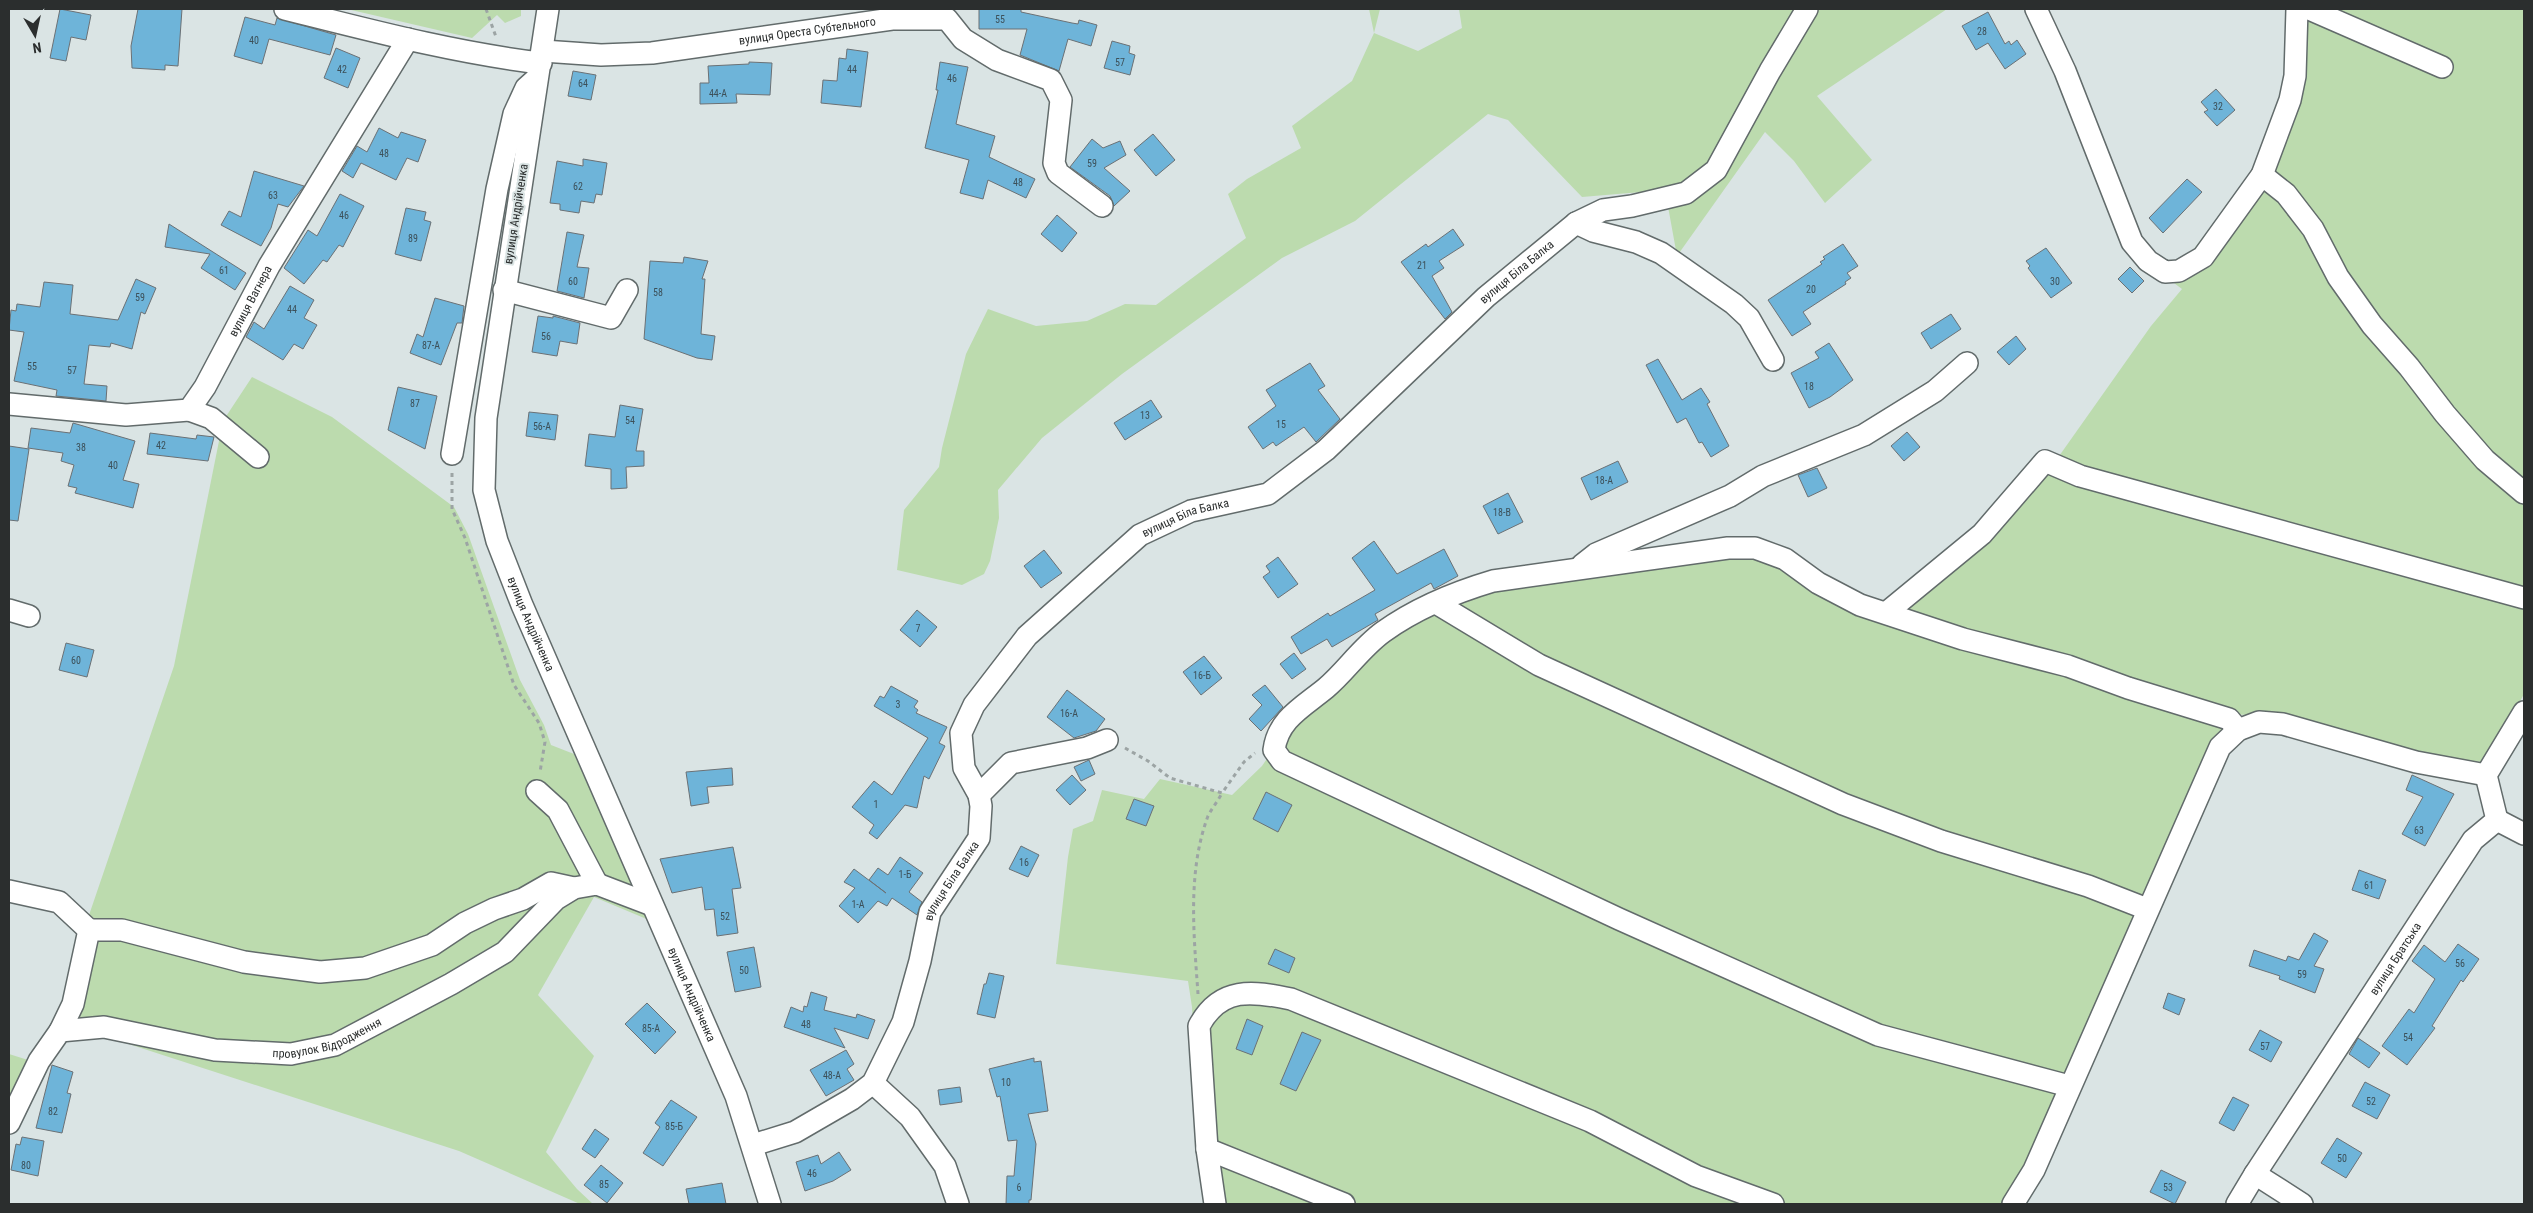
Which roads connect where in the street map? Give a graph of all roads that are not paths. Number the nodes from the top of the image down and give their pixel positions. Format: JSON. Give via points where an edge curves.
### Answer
{"nodes":[{"id":1,"x":285,"y":9,"type":"edge"},
{"id":2,"x":548,"y":9,"type":"edge"},
{"id":3,"x":1807,"y":9,"type":"edge"},
{"id":4,"x":2036,"y":9,"type":"edge"},
{"id":5,"x":2297,"y":9,"type":"edge"},
{"id":6,"x":2310,"y":9,"type":"edge"},
{"id":7,"x":947,"y":14,"type":"edge"},
{"id":8,"x":408,"y":38,"type":"junction"},
{"id":9,"x":541,"y":64,"type":"junction"},
{"id":10,"x":2442,"y":67,"type":"dead end"},
{"id":11,"x":2262,"y":175,"type":"junction"},
{"id":12,"x":1102,"y":206,"type":"dead end"},
{"id":13,"x":1576,"y":223,"type":"junction"},
{"id":14,"x":504,"y":290,"type":"junction"},
{"id":15,"x":627,"y":290,"type":"dead end"},
{"id":16,"x":1773,"y":360,"type":"dead end"},
{"id":17,"x":1967,"y":363,"type":"dead end"},
{"id":18,"x":9,"y":404,"type":"edge"},
{"id":19,"x":189,"y":410,"type":"junction"},
{"id":20,"x":452,"y":454,"type":"road end"},
{"id":21,"x":258,"y":457,"type":"dead end"},
{"id":22,"x":2524,"y":493,"type":"edge"},
{"id":23,"x":1578,"y":568,"type":"junction"},
{"id":24,"x":2524,"y":598,"type":"edge"},
{"id":25,"x":1436,"y":603,"type":"junction"},
{"id":26,"x":9,"y":610,"type":"edge"},
{"id":27,"x":1886,"y":613,"type":"junction"},
{"id":28,"x":29,"y":616,"type":"dead end"},
{"id":29,"x":2524,"y":712,"type":"edge"},
{"id":30,"x":2238,"y":730,"type":"junction"},
{"id":31,"x":1107,"y":740,"type":"road end"},
{"id":32,"x":2486,"y":774,"type":"junction"},
{"id":33,"x":537,"y":791,"type":"road end"},
{"id":34,"x":979,"y":795,"type":"junction"},
{"id":35,"x":2497,"y":820,"type":"junction"},
{"id":36,"x":2524,"y":834,"type":"edge"},
{"id":37,"x":596,"y":884,"type":"junction"},
{"id":38,"x":574,"y":888,"type":"junction"},
{"id":39,"x":9,"y":891,"type":"edge"},
{"id":40,"x":652,"y":905,"type":"junction"},
{"id":41,"x":2147,"y":909,"type":"junction"},
{"id":42,"x":90,"y":930,"type":"junction"},
{"id":43,"x":60,"y":1031,"type":"junction"},
{"id":44,"x":873,"y":1083,"type":"junction"},
{"id":45,"x":2069,"y":1086,"type":"junction"},
{"id":46,"x":9,"y":1123,"type":"edge"},
{"id":47,"x":753,"y":1145,"type":"junction"},
{"id":48,"x":1207,"y":1149,"type":"junction"},
{"id":49,"x":2255,"y":1174,"type":"junction"},
{"id":50,"x":770,"y":1204,"type":"edge"},
{"id":51,"x":958,"y":1204,"type":"edge"},
{"id":52,"x":1215,"y":1204,"type":"edge"},
{"id":53,"x":1344,"y":1204,"type":"edge"},
{"id":54,"x":1773,"y":1204,"type":"edge"},
{"id":55,"x":2013,"y":1204,"type":"edge"},
{"id":56,"x":2237,"y":1204,"type":"edge"},
{"id":57,"x":2302,"y":1204,"type":"edge"}],
"edges":[{"from":1,"to":8,"type":"street","name":"вулиця Ореста Субтельного"},
{"from":2,"to":9,"type":"street","name":"вулиця Андрійченка"},
{"from":3,"to":13,"type":"street","name":"вулиця Біла Балка","via":[[1716,170],[1686,193],[1603,210]]},
{"from":4,"to":11,"type":"street","via":[[2065,71],[2132,242],[2148,261],[2166,272],[2179,271],[2203,257]]},
{"from":5,"to":11,"type":"street","via":[[2295,76],[2290,100]]},
{"from":6,"to":10,"type":"street"},
{"from":7,"to":9,"type":"street","name":"вулиця Ореста Субтельного","via":[[652,53],[601,55]]},
{"from":7,"to":12,"type":"street","name":"вулиця Ореста Субтельного","via":[[963,39],[997,60],[1051,80],[1061,100],[1054,163],[1058,173]]},
{"from":8,"to":9,"type":"street","name":"вулиця Ореста Субтельного"},
{"from":8,"to":19,"type":"street","name":"вулиця Вагнера","via":[[269,266],[205,387]]},
{"from":9,"to":14,"type":"street","name":"вулиця Андрійченка"},
{"from":9,"to":20,"type":"street","via":[[514,114],[497,189]]},
{"from":11,"to":22,"type":"street","via":[[2286,194],[2313,229],[2338,277],[2372,325],[2445,414],[2485,460]]},
{"from":13,"to":16,"type":"street","via":[[1662,253],[1749,318]]},
{"from":13,"to":34,"type":"street","name":"вулиця Біла Балка","via":[[1486,297],[1326,450],[1268,494],[1191,511],[1140,535],[1051,612],[1026,636],[974,705],[961,733],[964,768]]},
{"from":14,"to":15,"type":"street","via":[[611,318]]},
{"from":14,"to":40,"type":"street","name":"вулиця Андрійченка","via":[[486,418],[484,490],[497,541],[522,605]]},
{"from":17,"to":23,"type":"street","via":[[1935,391],[1864,435],[1763,476],[1730,496],[1596,554]]},
{"from":18,"to":19,"type":"street","via":[[126,414]]},
{"from":19,"to":21,"type":"street","via":[[210,418]]},
{"from":23,"to":25,"type":"street","via":[[1493,581]]},
{"from":23,"to":27,"type":"street","via":[[1728,548],[1755,548],[1785,559],[1818,583],[1860,605]]},
{"from":24,"to":27,"type":"street","via":[[2080,476],[2045,461],[1982,534]]},
{"from":25,"to":41,"type":"street","via":[[1539,665],[1843,804],[1941,841],[2088,886]]},
{"from":25,"to":45,"type":"street","via":[[1382,632],[1327,687],[1282,724],[1274,750],[1282,761],[1878,1034]]},
{"from":26,"to":28,"type":"street"},
{"from":27,"to":30,"type":"street","via":[[1962,639],[2068,666],[2229,719]]},
{"from":29,"to":32,"type":"street"},
{"from":30,"to":32,"type":"street","via":[[2259,722],[2283,724],[2416,762]]},
{"from":30,"to":41,"type":"street","via":[[2220,747]]},
{"from":31,"to":34,"type":"street","via":[[1078,750],[1011,762]]},
{"from":32,"to":35,"type":"street"},
{"from":33,"to":37,"type":"street","via":[[558,810]]},
{"from":34,"to":44,"type":"street","name":"вулиця Біла Балка","via":[[982,816],[979,838],[930,912],[903,1022]]},
{"from":35,"to":36,"type":"street"},
{"from":35,"to":49,"type":"street","name":"вулиця Братська","via":[[2474,840]]},
{"from":37,"to":38,"type":"street","name":"провулок Відродження"},
{"from":37,"to":40,"type":"street"},
{"from":38,"to":42,"type":"street","via":[[551,884],[465,923],[432,945],[365,968],[320,972],[244,962],[122,930]]},
{"from":38,"to":43,"type":"street","name":"провулок Відродження","via":[[556,899],[506,952],[335,1045],[291,1054],[215,1050],[104,1027]]},
{"from":39,"to":42,"type":"street","via":[[59,902]]},
{"from":40,"to":47,"type":"street","name":"вулиця Андрійченка","via":[[736,1096]]},
{"from":41,"to":45,"type":"street"},
{"from":42,"to":43,"type":"street","via":[[73,1004]]},
{"from":43,"to":46,"type":"street","via":[[39,1060]]},
{"from":44,"to":47,"type":"street","name":"вулиця Біла Балка","via":[[795,1132]]},
{"from":44,"to":51,"type":"street","via":[[910,1118],[945,1166]]},
{"from":45,"to":55,"type":"street","via":[[2034,1170]]},
{"from":47,"to":50,"type":"street","name":"вулиця Андрійченка"},
{"from":48,"to":52,"type":"street"},
{"from":48,"to":53,"type":"street"},
{"from":48,"to":54,"type":"street","via":[[1199,1026],[1208,1009],[1245,992],[1291,999],[1590,1121],[1696,1176]]},
{"from":49,"to":56,"type":"street","name":"вулиця Братська"},
{"from":49,"to":57,"type":"street"}]}
